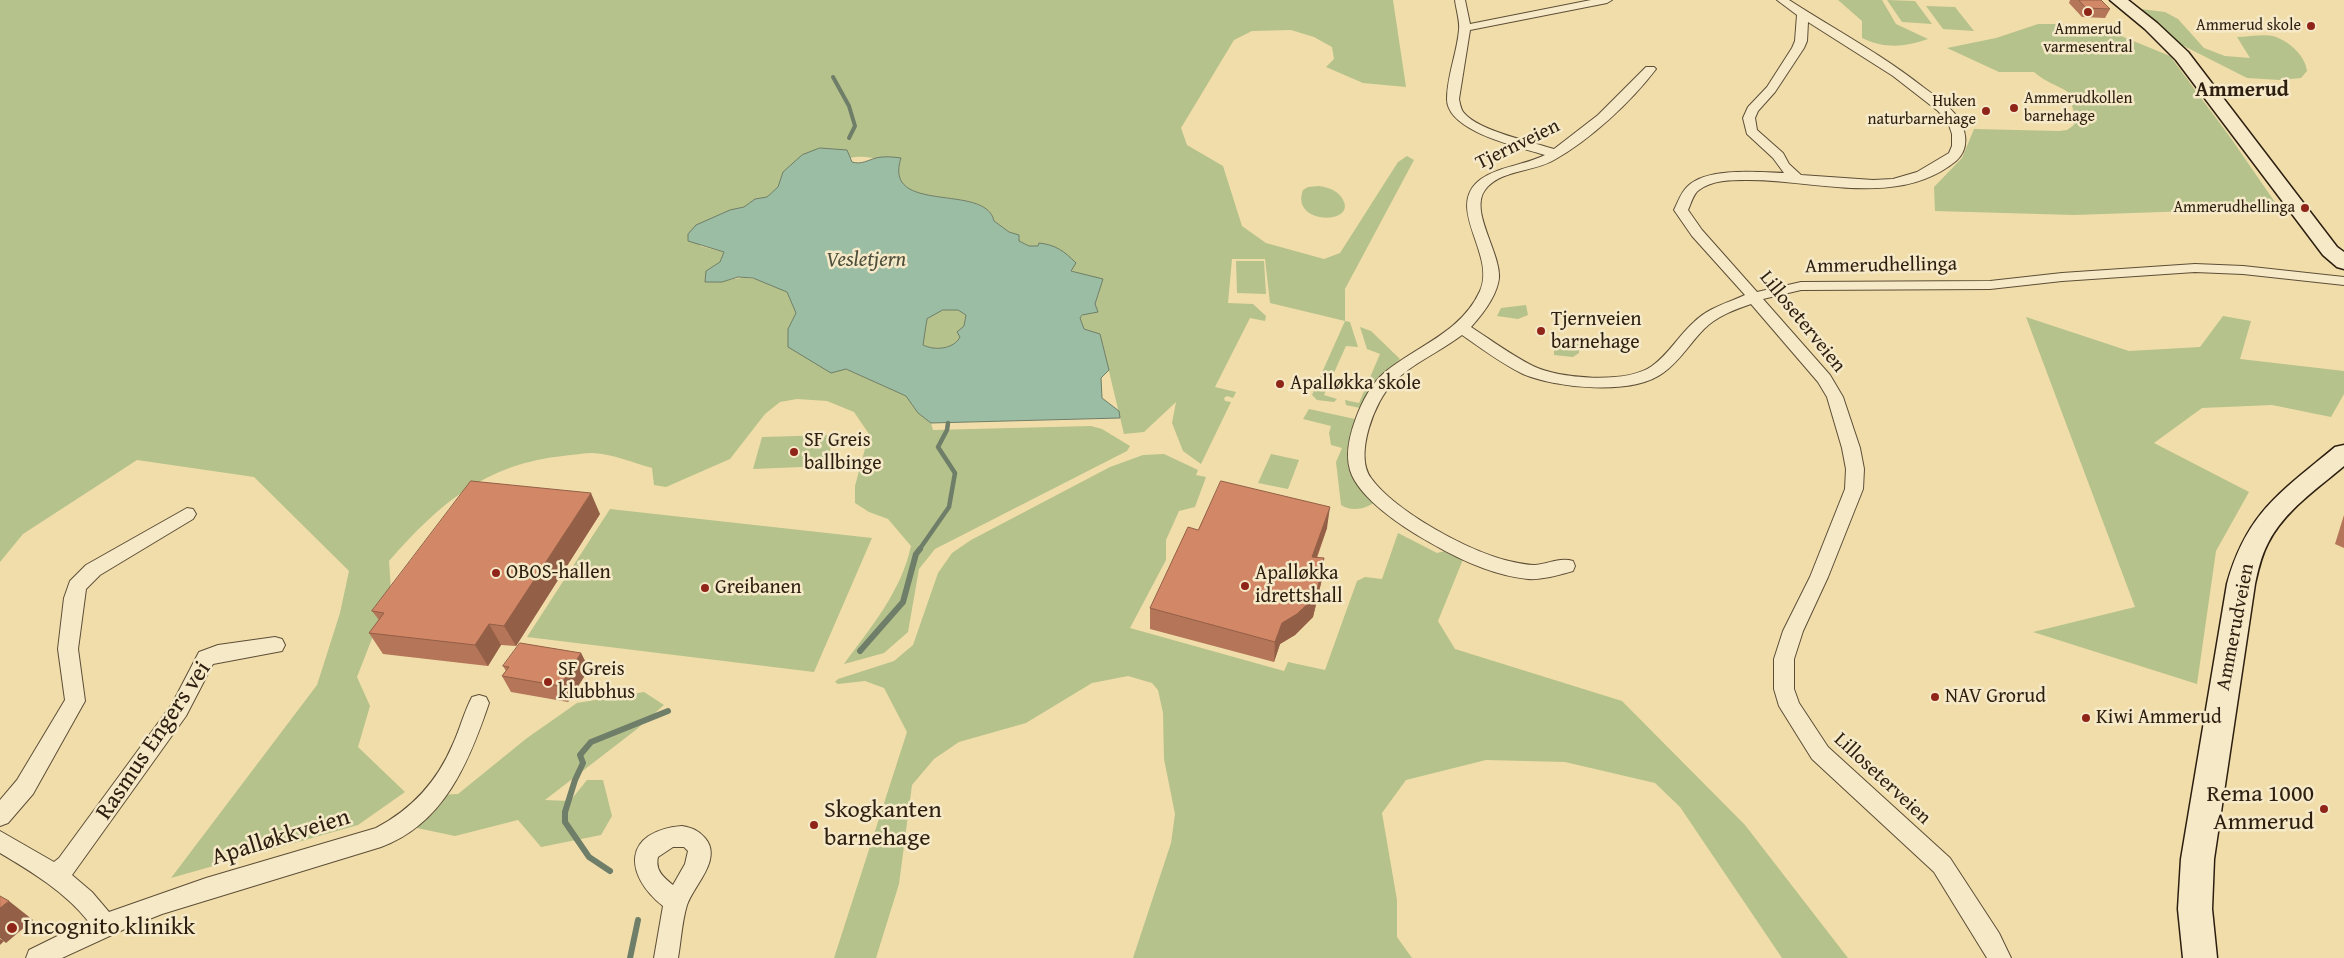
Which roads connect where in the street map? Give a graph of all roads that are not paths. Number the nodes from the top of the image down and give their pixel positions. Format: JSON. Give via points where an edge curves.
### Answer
{"nodes":[{"id":1,"x":1460,"y":0,"type":"edge"},
{"id":2,"x":1607,"y":0,"type":"edge"},
{"id":3,"x":1782,"y":0,"type":"edge"},
{"id":4,"x":2118,"y":0,"type":"edge"},
{"id":5,"x":1803,"y":14,"type":"junction"},
{"id":6,"x":1465,"y":28,"type":"junction"},
{"id":7,"x":1650,"y":68,"type":"dead end"},
{"id":8,"x":1555,"y":154,"type":"junction"},
{"id":9,"x":1798,"y":179,"type":"junction"},
{"id":10,"x":2337,"y":257,"type":"edge"},
{"id":11,"x":2344,"y":280,"type":"edge"},
{"id":12,"x":1754,"y":297,"type":"junction"},
{"id":13,"x":1461,"y":328,"type":"junction"},
{"id":14,"x":2344,"y":453,"type":"edge"},
{"id":15,"x":186,"y":514,"type":"dead end"},
{"id":16,"x":1566,"y":566,"type":"dead end"},
{"id":17,"x":275,"y":644,"type":"dead end"},
{"id":18,"x":479,"y":703,"type":"dead end"},
{"id":19,"x":0,"y":816,"type":"edge"},
{"id":20,"x":0,"y":841,"type":"edge"},
{"id":21,"x":54,"y":875,"type":"junction"},
{"id":22,"x":676,"y":902,"type":"dead end"},
{"id":23,"x":104,"y":924,"type":"junction"},
{"id":24,"x":38,"y":958,"type":"edge"},
{"id":25,"x":666,"y":958,"type":"edge"},
{"id":26,"x":1999,"y":958,"type":"edge"},
{"id":27,"x":2200,"y":958,"type":"edge"}],
"edges":[{"from":1,"to":6,"type":"street"},
{"from":2,"to":6,"type":"street"},
{"from":3,"to":5,"type":"street","name":"Lilloseterveien"},
{"from":4,"to":10,"type":"street","via":[[2182,56]]},
{"from":5,"to":9,"type":"street","via":[[1798,48],[1749,118],[1756,138]]},
{"from":5,"to":9,"type":"street","name":"Lilloseterveien","via":[[1919,90],[1952,119],[1960,139],[1952,158],[1912,179],[1892,183]]},
{"from":6,"to":8,"type":"street","via":[[1453,98],[1459,114],[1473,125]]},
{"from":7,"to":8,"type":"street","name":"Tjernveien","via":[[1624,98],[1590,129]]},
{"from":8,"to":13,"type":"street","name":"Tjernveien","via":[[1525,169],[1496,177],[1475,194],[1474,209],[1489,254],[1491,281],[1488,291]]},
{"from":9,"to":12,"type":"street","name":"Lilloseterveien","via":[[1749,176],[1705,181],[1688,193],[1681,210],[1688,223]]},
{"from":10,"to":11,"type":"street","via":[[2333,263]]},
{"from":11,"to":12,"type":"street","name":"Ammerudhellinga","via":[[2195,268],[1990,285],[1801,286]]},
{"from":12,"to":13,"type":"street","name":"Ammerudhellinga","via":[[1715,313],[1699,325],[1656,371],[1639,378],[1608,383],[1560,380],[1528,370]]},
{"from":12,"to":26,"type":"street","name":"Lilloseterveien","via":[[1824,379],[1835,397],[1855,469],[1854,489],[1819,577],[1792,632],[1784,659],[1784,690],[1790,706],[1820,753],[1942,865],[1992,941]]},
{"from":13,"to":16,"type":"street","name":"Tjernveien","via":[[1400,368],[1372,398],[1359,433],[1356,455],[1361,478],[1409,522],[1466,554],[1529,572]]},
{"from":14,"to":27,"type":"street","name":"Ammerudveien","via":[[2274,515],[2256,540],[2246,566],[2198,863],[2195,912]]},
{"from":15,"to":19,"type":"street","via":[[93,570],[77,586],[68,649],[75,701],[25,787]]},
{"from":17,"to":21,"type":"street","name":"Rasmus Engers vei","via":[[218,653],[206,658],[179,710],[67,865]]},
{"from":18,"to":23,"type":"street","name":"Apalløkkveien","via":[[461,749],[436,795],[400,829]]},
{"from":20,"to":21,"type":"street"},
{"from":21,"to":23,"type":"street","via":[[97,912]]},
{"from":22,"to":25,"type":"street"},
{"from":23,"to":24,"type":"street","name":"Apalløkkveien"}]}
